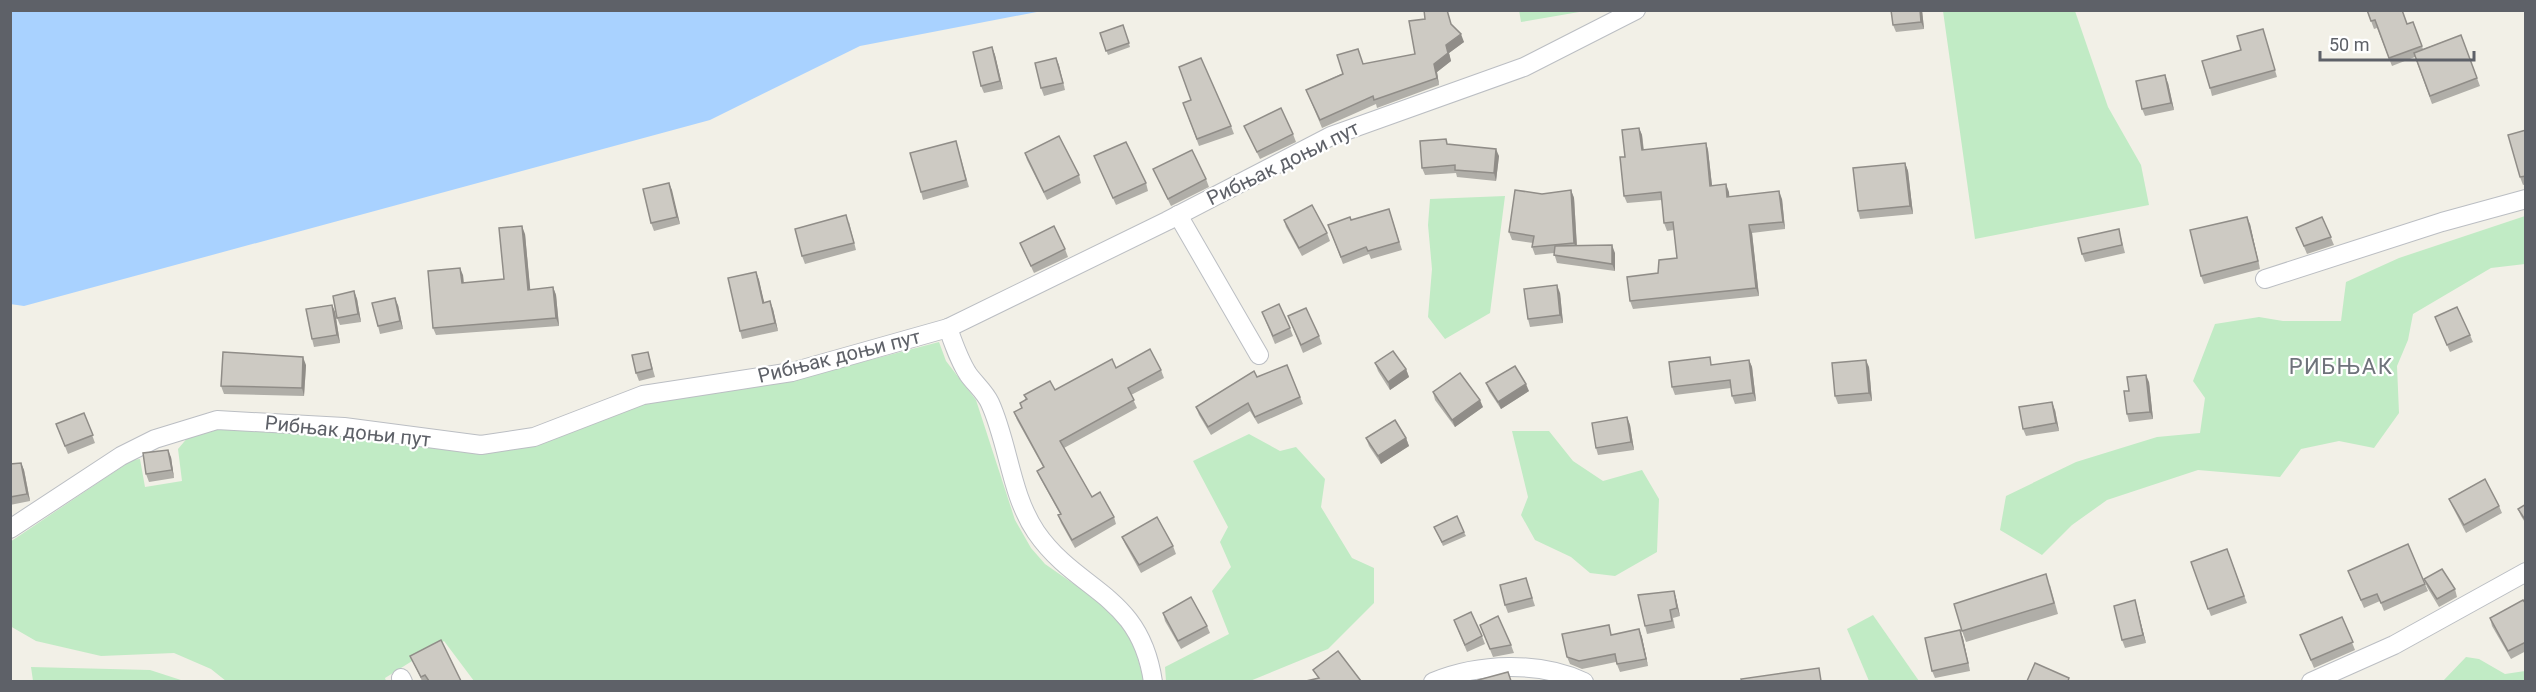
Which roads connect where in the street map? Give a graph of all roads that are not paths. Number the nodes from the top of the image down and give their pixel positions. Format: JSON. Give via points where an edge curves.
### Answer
{"nodes":[{"id":1,"x":1636,"y":10,"type":"edge"},
{"id":2,"x":2526,"y":199,"type":"edge"},
{"id":3,"x":1178,"y":215,"type":"junction"},
{"id":4,"x":2265,"y":279,"type":"dead end"},
{"id":5,"x":948,"y":328,"type":"junction"},
{"id":6,"x":1259,"y":355,"type":"dead end"},
{"id":7,"x":10,"y":529,"type":"edge"},
{"id":8,"x":2526,"y":572,"type":"edge"},
{"id":9,"x":1153,"y":681,"type":"edge"},
{"id":10,"x":1433,"y":681,"type":"edge"},
{"id":11,"x":1584,"y":681,"type":"edge"},
{"id":12,"x":2311,"y":681,"type":"edge"}],
"edges":[{"from":1,"to":3,"type":"street","name":"Рибњак доњи пут","via":[[1524,67],[1330,136]]},
{"from":2,"to":4,"type":"street"},
{"from":3,"to":5,"type":"street","name":"Рибњак доњи пут"},
{"from":3,"to":6,"type":"street"},
{"from":5,"to":7,"type":"street","name":"Рибњак доњи пут","via":[[792,372],[643,395],[534,437],[481,445],[344,427],[217,420],[155,439],[121,456]]},
{"from":5,"to":9,"type":"street","via":[[958,357],[990,403],[1022,506],[1036,531],[1057,558],[1103,591],[1126,615],[1142,638]]},
{"from":8,"to":12,"type":"street","via":[[2394,645]]},
{"from":10,"to":11,"type":"street","via":[[1486,669],[1529,666]]}]}
